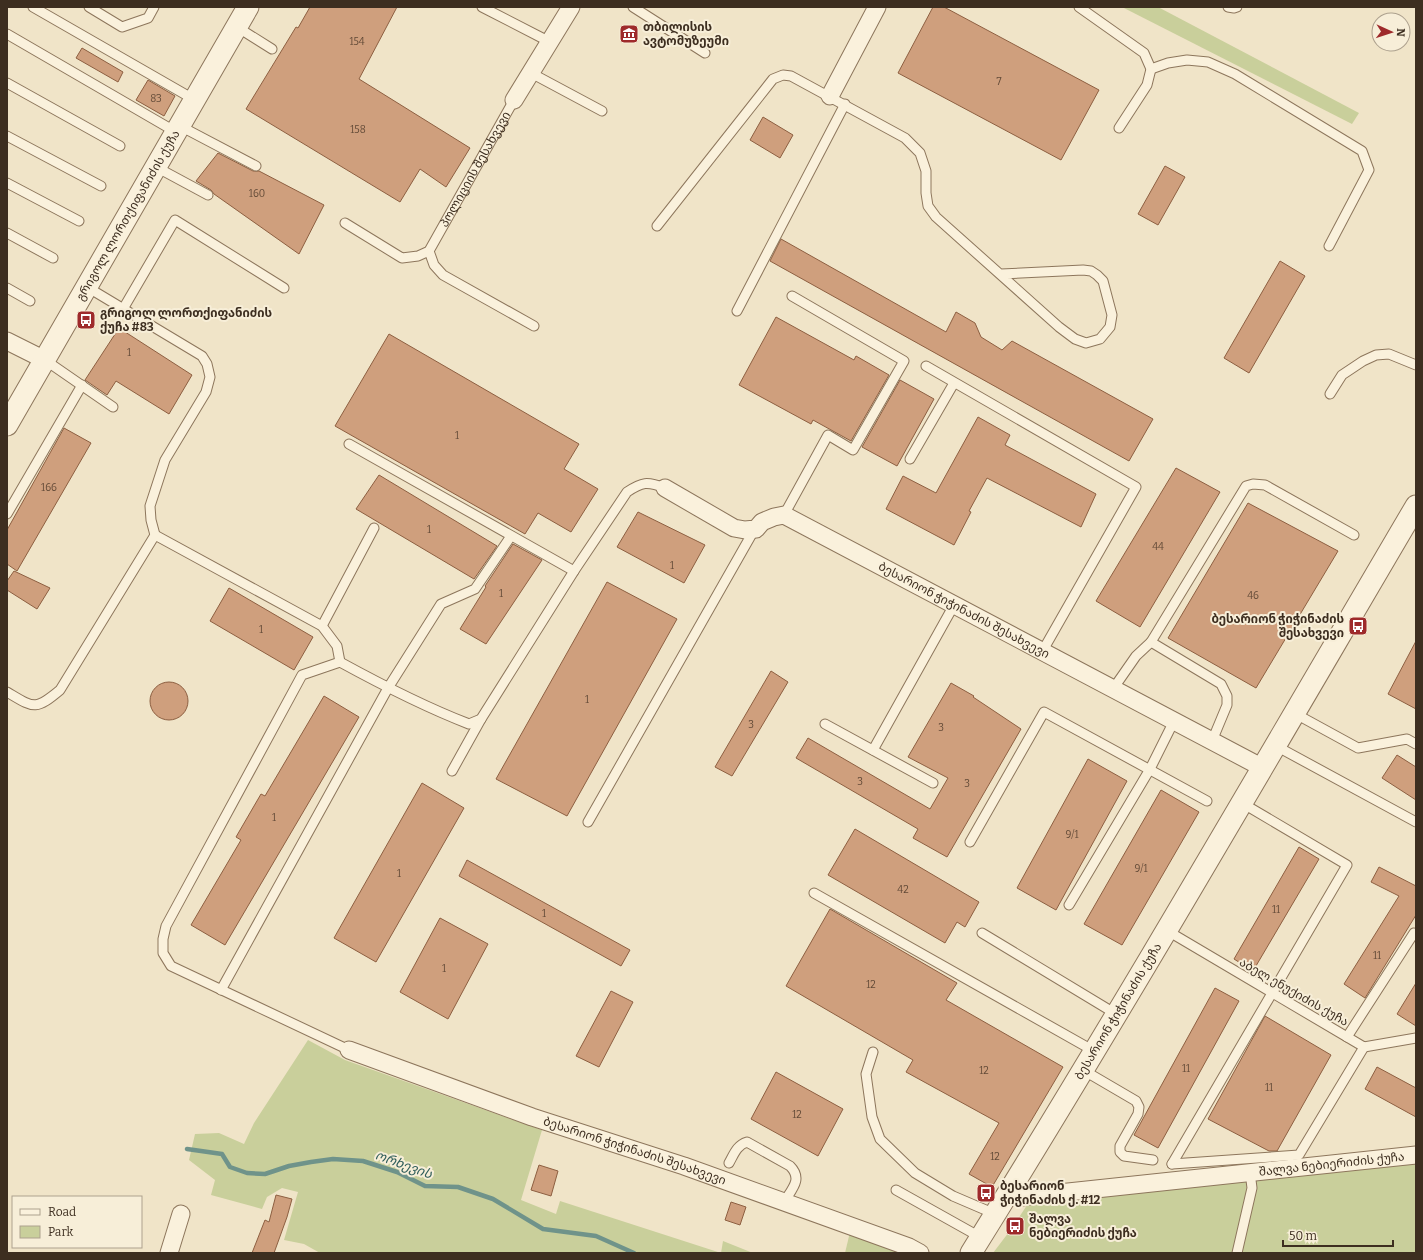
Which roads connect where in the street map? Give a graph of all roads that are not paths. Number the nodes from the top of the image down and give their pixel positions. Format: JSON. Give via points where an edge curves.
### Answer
{"nodes":[{"id":1,"x":33,"y":7,"type":"edge"},
{"id":2,"x":154,"y":7,"type":"edge"},
{"id":3,"x":248,"y":7,"type":"edge"},
{"id":4,"x":482,"y":7,"type":"edge"},
{"id":5,"x":572,"y":7,"type":"edge"},
{"id":6,"x":633,"y":7,"type":"edge"},
{"id":7,"x":877,"y":7,"type":"edge"},
{"id":8,"x":1079,"y":7,"type":"edge"},
{"id":9,"x":1228,"y":7,"type":"edge"},
{"id":10,"x":1237,"y":7,"type":"edge"},
{"id":11,"x":94,"y":8,"type":"edge"},
{"id":12,"x":237,"y":27,"type":"junction"},
{"id":13,"x":7,"y":34,"type":"edge"},
{"id":14,"x":550,"y":42,"type":"junction"},
{"id":15,"x":272,"y":49,"type":"dead end"},
{"id":16,"x":705,"y":52,"type":"dead end"},
{"id":17,"x":1151,"y":69,"type":"junction"},
{"id":18,"x":531,"y":73,"type":"junction"},
{"id":19,"x":7,"y":83,"type":"edge"},
{"id":20,"x":195,"y":100,"type":"junction"},
{"id":21,"x":514,"y":100,"type":"joint"},
{"id":22,"x":838,"y":100,"type":"junction"},
{"id":23,"x":602,"y":111,"type":"dead end"},
{"id":24,"x":1119,"y":128,"type":"dead end"},
{"id":25,"x":178,"y":129,"type":"junction"},
{"id":26,"x":7,"y":136,"type":"edge"},
{"id":27,"x":120,"y":146,"type":"dead end"},
{"id":28,"x":256,"y":166,"type":"dead end"},
{"id":29,"x":156,"y":167,"type":"junction"},
{"id":30,"x":7,"y":183,"type":"edge"},
{"id":31,"x":101,"y":186,"type":"dead end"},
{"id":32,"x":208,"y":195,"type":"dead end"},
{"id":33,"x":79,"y":221,"type":"dead end"},
{"id":34,"x":344,"y":223,"type":"dead end"},
{"id":35,"x":657,"y":226,"type":"dead end"},
{"id":36,"x":7,"y":233,"type":"edge"},
{"id":37,"x":1329,"y":246,"type":"dead end"},
{"id":38,"x":429,"y":251,"type":"junction"},
{"id":39,"x":53,"y":258,"type":"dead end"},
{"id":40,"x":1001,"y":274,"type":"junction"},
{"id":41,"x":87,"y":287,"type":"junction"},
{"id":42,"x":7,"y":288,"type":"edge"},
{"id":43,"x":284,"y":288,"type":"dead end"},
{"id":44,"x":792,"y":296,"type":"dead end"},
{"id":45,"x":30,"y":301,"type":"dead end"},
{"id":46,"x":123,"y":309,"type":"junction"},
{"id":47,"x":736,"y":311,"type":"dead end"},
{"id":48,"x":534,"y":326,"type":"dead end"},
{"id":49,"x":7,"y":341,"type":"edge"},
{"id":50,"x":45,"y":360,"type":"junction"},
{"id":51,"x":1416,"y":365,"type":"edge"},
{"id":52,"x":926,"y":366,"type":"dead end"},
{"id":53,"x":954,"y":383,"type":"junction"},
{"id":54,"x":82,"y":385,"type":"junction"},
{"id":55,"x":1330,"y":394,"type":"dead end"},
{"id":56,"x":113,"y":407,"type":"dead end"},
{"id":57,"x":7,"y":425,"type":"edge"},
{"id":58,"x":349,"y":444,"type":"dead end"},
{"id":59,"x":910,"y":459,"type":"dead end"},
{"id":60,"x":665,"y":488,"type":"joint"},
{"id":61,"x":1416,"y":506,"type":"edge"},
{"id":62,"x":7,"y":514,"type":"edge"},
{"id":63,"x":784,"y":515,"type":"junction"},
{"id":64,"x":374,"y":528,"type":"dead end"},
{"id":65,"x":756,"y":528,"type":"junction"},
{"id":66,"x":155,"y":535,"type":"junction"},
{"id":67,"x":1354,"y":535,"type":"dead end"},
{"id":68,"x":511,"y":536,"type":"junction"},
{"id":69,"x":574,"y":571,"type":"junction"},
{"id":70,"x":954,"y":606,"type":"junction"},
{"id":71,"x":322,"y":626,"type":"junction"},
{"id":72,"x":1151,"y":642,"type":"junction"},
{"id":73,"x":1042,"y":652,"type":"junction"},
{"id":74,"x":340,"y":662,"type":"junction"},
{"id":75,"x":388,"y":688,"type":"junction"},
{"id":76,"x":1113,"y":689,"type":"junction"},
{"id":77,"x":7,"y":692,"type":"edge"},
{"id":78,"x":1294,"y":713,"type":"junction"},
{"id":79,"x":481,"y":719,"type":"junction"},
{"id":80,"x":1174,"y":721,"type":"junction"},
{"id":81,"x":825,"y":724,"type":"dead end"},
{"id":82,"x":1212,"y":741,"type":"junction"},
{"id":83,"x":1416,"y":744,"type":"edge"},
{"id":84,"x":1276,"y":746,"type":"junction"},
{"id":85,"x":873,"y":750,"type":"junction"},
{"id":86,"x":1263,"y":768,"type":"junction"},
{"id":87,"x":1150,"y":770,"type":"junction"},
{"id":88,"x":452,"y":771,"type":"dead end"},
{"id":89,"x":933,"y":783,"type":"dead end"},
{"id":90,"x":1207,"y":800,"type":"dead end"},
{"id":91,"x":1242,"y":803,"type":"junction"},
{"id":92,"x":588,"y":822,"type":"dead end"},
{"id":93,"x":1416,"y":822,"type":"edge"},
{"id":94,"x":970,"y":842,"type":"dead end"},
{"id":95,"x":814,"y":893,"type":"dead end"},
{"id":96,"x":1068,"y":905,"type":"dead end"},
{"id":97,"x":1166,"y":930,"type":"junction"},
{"id":98,"x":1414,"y":933,"type":"dead end"},
{"id":99,"x":982,"y":934,"type":"dead end"},
{"id":100,"x":221,"y":990,"type":"junction"},
{"id":101,"x":1272,"y":993,"type":"junction"},
{"id":102,"x":1116,"y":1014,"type":"junction"},
{"id":103,"x":1347,"y":1037,"type":"junction"},
{"id":104,"x":1416,"y":1038,"type":"edge"},
{"id":105,"x":1364,"y":1047,"type":"junction"},
{"id":106,"x":349,"y":1050,"type":"joint"},
{"id":107,"x":1094,"y":1051,"type":"junction"},
{"id":108,"x":873,"y":1052,"type":"dead end"},
{"id":109,"x":1083,"y":1070,"type":"junction"},
{"id":110,"x":1416,"y":1155,"type":"edge"},
{"id":111,"x":1153,"y":1160,"type":"dead end"},
{"id":112,"x":729,"y":1162,"type":"dead end"},
{"id":113,"x":1250,"y":1172,"type":"junction"},
{"id":114,"x":896,"y":1190,"type":"dead end"},
{"id":115,"x":1008,"y":1193,"type":"junction"},
{"id":116,"x":784,"y":1202,"type":"junction"},
{"id":117,"x":181,"y":1214,"type":"dead end"},
{"id":118,"x":995,"y":1214,"type":"junction"},
{"id":119,"x":977,"y":1248,"type":"edge"},
{"id":120,"x":169,"y":1253,"type":"edge"},
{"id":121,"x":920,"y":1253,"type":"edge"},
{"id":122,"x":1237,"y":1253,"type":"edge"}],
"edges":[{"from":1,"to":20,"type":"lane"},
{"from":2,"to":11,"type":"lane","via":[[148,18],[122,27]]},
{"from":3,"to":12,"type":"street","name":"გრიგოლ ლორთქიფანიძის ქუჩა"},
{"from":4,"to":14,"type":"lane"},
{"from":5,"to":14,"type":"street","name":"პოლიციის შესახვევი"},
{"from":6,"to":16,"type":"lane"},
{"from":7,"to":22,"type":"street"},
{"from":8,"to":17,"type":"lane","via":[[1144,53]]},
{"from":9,"to":10,"type":"lane"},
{"from":12,"to":15,"type":"lane"},
{"from":12,"to":20,"type":"street","name":"გრიგოლ ლორთქიფანიძის ქუჩა"},
{"from":13,"to":25,"type":"lane"},
{"from":14,"to":18,"type":"street","name":"პოლიციის შესახვევი"},
{"from":17,"to":24,"type":"lane","via":[[1147,84]]},
{"from":17,"to":37,"type":"lane","via":[[1168,62],[1208,62],[1235,74],[1362,151],[1369,170]]},
{"from":18,"to":21,"type":"street","name":"პოლიციის შესახვევი"},
{"from":18,"to":23,"type":"lane"},
{"from":19,"to":27,"type":"lane"},
{"from":20,"to":25,"type":"street","name":"გრიგოლ ლორთქიფანიძის ქუჩა"},
{"from":21,"to":38,"type":"lane","name":"პოლიციის შესახვევი"},
{"from":22,"to":35,"type":"lane","via":[[791,76],[783,75],[773,79]]},
{"from":22,"to":40,"type":"lane","via":[[913,145],[920,153],[926,171],[928,206],[936,217]]},
{"from":22,"to":47,"type":"lane"},
{"from":25,"to":28,"type":"lane"},
{"from":25,"to":29,"type":"street","name":"გრიგოლ ლორთქიფანიძის ქუჩა"},
{"from":26,"to":31,"type":"lane"},
{"from":29,"to":32,"type":"lane"},
{"from":29,"to":41,"type":"street","name":"გრიგოლ ლორთქიფანიძის ქუჩა"},
{"from":30,"to":33,"type":"lane"},
{"from":34,"to":38,"type":"lane","via":[[402,258],[418,256]]},
{"from":36,"to":39,"type":"lane"},
{"from":38,"to":48,"type":"lane","via":[[434,265],[443,276]]},
{"from":40,"to":40,"type":"lane","via":[[1075,339],[1086,343],[1100,339],[1110,327],[1112,315],[1103,281],[1091,271]]},
{"from":41,"to":46,"type":"lane"},
{"from":41,"to":50,"type":"street","name":"გრიგოლ ლორთქიფანიძის ქუჩა"},
{"from":42,"to":45,"type":"lane"},
{"from":43,"to":46,"type":"lane","via":[[175,220]]},
{"from":44,"to":63,"type":"lane","via":[[904,360],[853,450],[828,435]]},
{"from":46,"to":66,"type":"lane","via":[[202,356],[210,377],[206,392],[165,460],[150,506]]},
{"from":49,"to":50,"type":"street"},
{"from":50,"to":54,"type":"lane"},
{"from":50,"to":57,"type":"street","name":"გრიგოლ ლორთქიფანიძის ქუჩა"},
{"from":51,"to":55,"type":"lane","via":[[1389,354],[1376,355],[1342,375]]},
{"from":52,"to":53,"type":"lane"},
{"from":53,"to":59,"type":"lane"},
{"from":53,"to":73,"type":"lane","via":[[1136,487]]},
{"from":54,"to":56,"type":"lane"},
{"from":54,"to":62,"type":"lane"},
{"from":58,"to":68,"type":"lane"},
{"from":60,"to":65,"type":"street","via":[[734,528]]},
{"from":60,"to":69,"type":"lane","via":[[653,483],[640,484],[627,492]]},
{"from":61,"to":78,"type":"street","name":"ბესარიონ ჭიჭინაძის ქუჩა"},
{"from":63,"to":65,"type":"street","via":[[762,522]]},
{"from":63,"to":70,"type":"street","name":"ბესარიონ ჭიჭინაძის შესახვევი"},
{"from":64,"to":71,"type":"lane"},
{"from":65,"to":92,"type":"lane"},
{"from":66,"to":71,"type":"lane"},
{"from":66,"to":77,"type":"lane","via":[[60,690],[45,703],[31,706]]},
{"from":67,"to":72,"type":"lane","via":[[1265,485],[1246,486]]},
{"from":68,"to":69,"type":"lane"},
{"from":68,"to":75,"type":"lane","via":[[475,589],[441,604]]},
{"from":69,"to":79,"type":"lane"},
{"from":70,"to":73,"type":"street","name":"ბესარიონ ჭიჭინაძის შესახვევი"},
{"from":70,"to":85,"type":"lane"},
{"from":71,"to":74,"type":"lane","via":[[337,646]]},
{"from":72,"to":76,"type":"lane","via":[[1136,656]]},
{"from":72,"to":82,"type":"lane","via":[[1221,684],[1228,696],[1227,705]]},
{"from":73,"to":76,"type":"street","name":"ბესარიონ ჭიჭინაძის შესახვევი"},
{"from":74,"to":75,"type":"lane"},
{"from":74,"to":100,"type":"lane","via":[[302,675],[166,926],[163,953],[171,966]]},
{"from":75,"to":79,"type":"lane","via":[[470,724]]},
{"from":75,"to":100,"type":"lane"},
{"from":76,"to":80,"type":"street","name":"ბესარიონ ჭიჭინაძის შესახვევი"},
{"from":78,"to":83,"type":"lane","via":[[1358,748],[1407,739]]},
{"from":78,"to":84,"type":"street","name":"ბესარიონ ჭიჭინაძის ქუჩა"},
{"from":79,"to":88,"type":"lane"},
{"from":80,"to":82,"type":"street","name":"ბესარიონ ჭიჭინაძის შესახვევი"},
{"from":80,"to":87,"type":"lane"},
{"from":81,"to":85,"type":"lane"},
{"from":82,"to":86,"type":"street","name":"ბესარიონ ჭიჭინაძის შესახვევი"},
{"from":84,"to":86,"type":"street","name":"ბესარიონ ჭიჭინაძის ქუჩა"},
{"from":84,"to":93,"type":"lane"},
{"from":85,"to":89,"type":"lane"},
{"from":86,"to":91,"type":"street","name":"ბესარიონ ჭიჭინაძის ქუჩა"},
{"from":87,"to":90,"type":"lane"},
{"from":87,"to":94,"type":"lane","via":[[1044,712]]},
{"from":87,"to":96,"type":"lane"},
{"from":91,"to":97,"type":"street","name":"ბესარიონ ჭიჭინაძის ქუჩა"},
{"from":91,"to":101,"type":"lane","via":[[1347,865]]},
{"from":95,"to":107,"type":"lane"},
{"from":97,"to":101,"type":"lane","name":"აბელ ენუქიძის ქუჩა"},
{"from":97,"to":102,"type":"street","name":"ბესარიონ ჭიჭინაძის ქუჩა"},
{"from":98,"to":103,"type":"lane"},
{"from":99,"to":102,"type":"lane"},
{"from":100,"to":106,"type":"lane"},
{"from":101,"to":103,"type":"lane","name":"აბელ ენუქიძის ქუჩა"},
{"from":101,"to":105,"type":"lane","via":[[1172,1164],[1299,1155]]},
{"from":102,"to":107,"type":"street","name":"ბესარიონ ჭიჭინაძის ქუჩა"},
{"from":103,"to":105,"type":"lane","name":"აბელ ენუქიძის ქუჩა"},
{"from":104,"to":105,"type":"lane"},
{"from":106,"to":116,"type":"street","name":"ბესარიონ ჭიჭინაძის შესახვევი","via":[[532,1117],[684,1166]]},
{"from":107,"to":109,"type":"street","name":"ბესარიონ ჭიჭინაძის ქუჩა"},
{"from":108,"to":118,"type":"lane","via":[[866,1074],[872,1117],[880,1139],[915,1173],[953,1196]]},
{"from":109,"to":111,"type":"lane","via":[[1136,1101],[1139,1107],[1138,1114],[1120,1146],[1120,1152],[1124,1156]]},
{"from":109,"to":115,"type":"street","name":"ბესარიონ ჭიჭინაძის ქუჩა"},
{"from":110,"to":113,"type":"street","name":"შალვა ნებიერიძის ქუჩა"},
{"from":112,"to":116,"type":"lane","via":[[738,1147],[747,1142],[790,1166],[797,1176],[796,1183]]},
{"from":113,"to":115,"type":"street","name":"შალვა ნებიერიძის ქუჩა","via":[[1021,1197]]},
{"from":113,"to":122,"type":"lane","via":[[1252,1188]]},
{"from":114,"to":119,"type":"lane"},
{"from":115,"to":118,"type":"street","name":"ბესარიონ ჭიჭინაძის ქუჩა"},
{"from":116,"to":121,"type":"street","name":"ბესარიონ ჭიჭინაძის შესახვევი"},
{"from":117,"to":120,"type":"street"},
{"from":118,"to":119,"type":"street","name":"ბესარიონ ჭიჭინაძის ქუჩა"}]}
